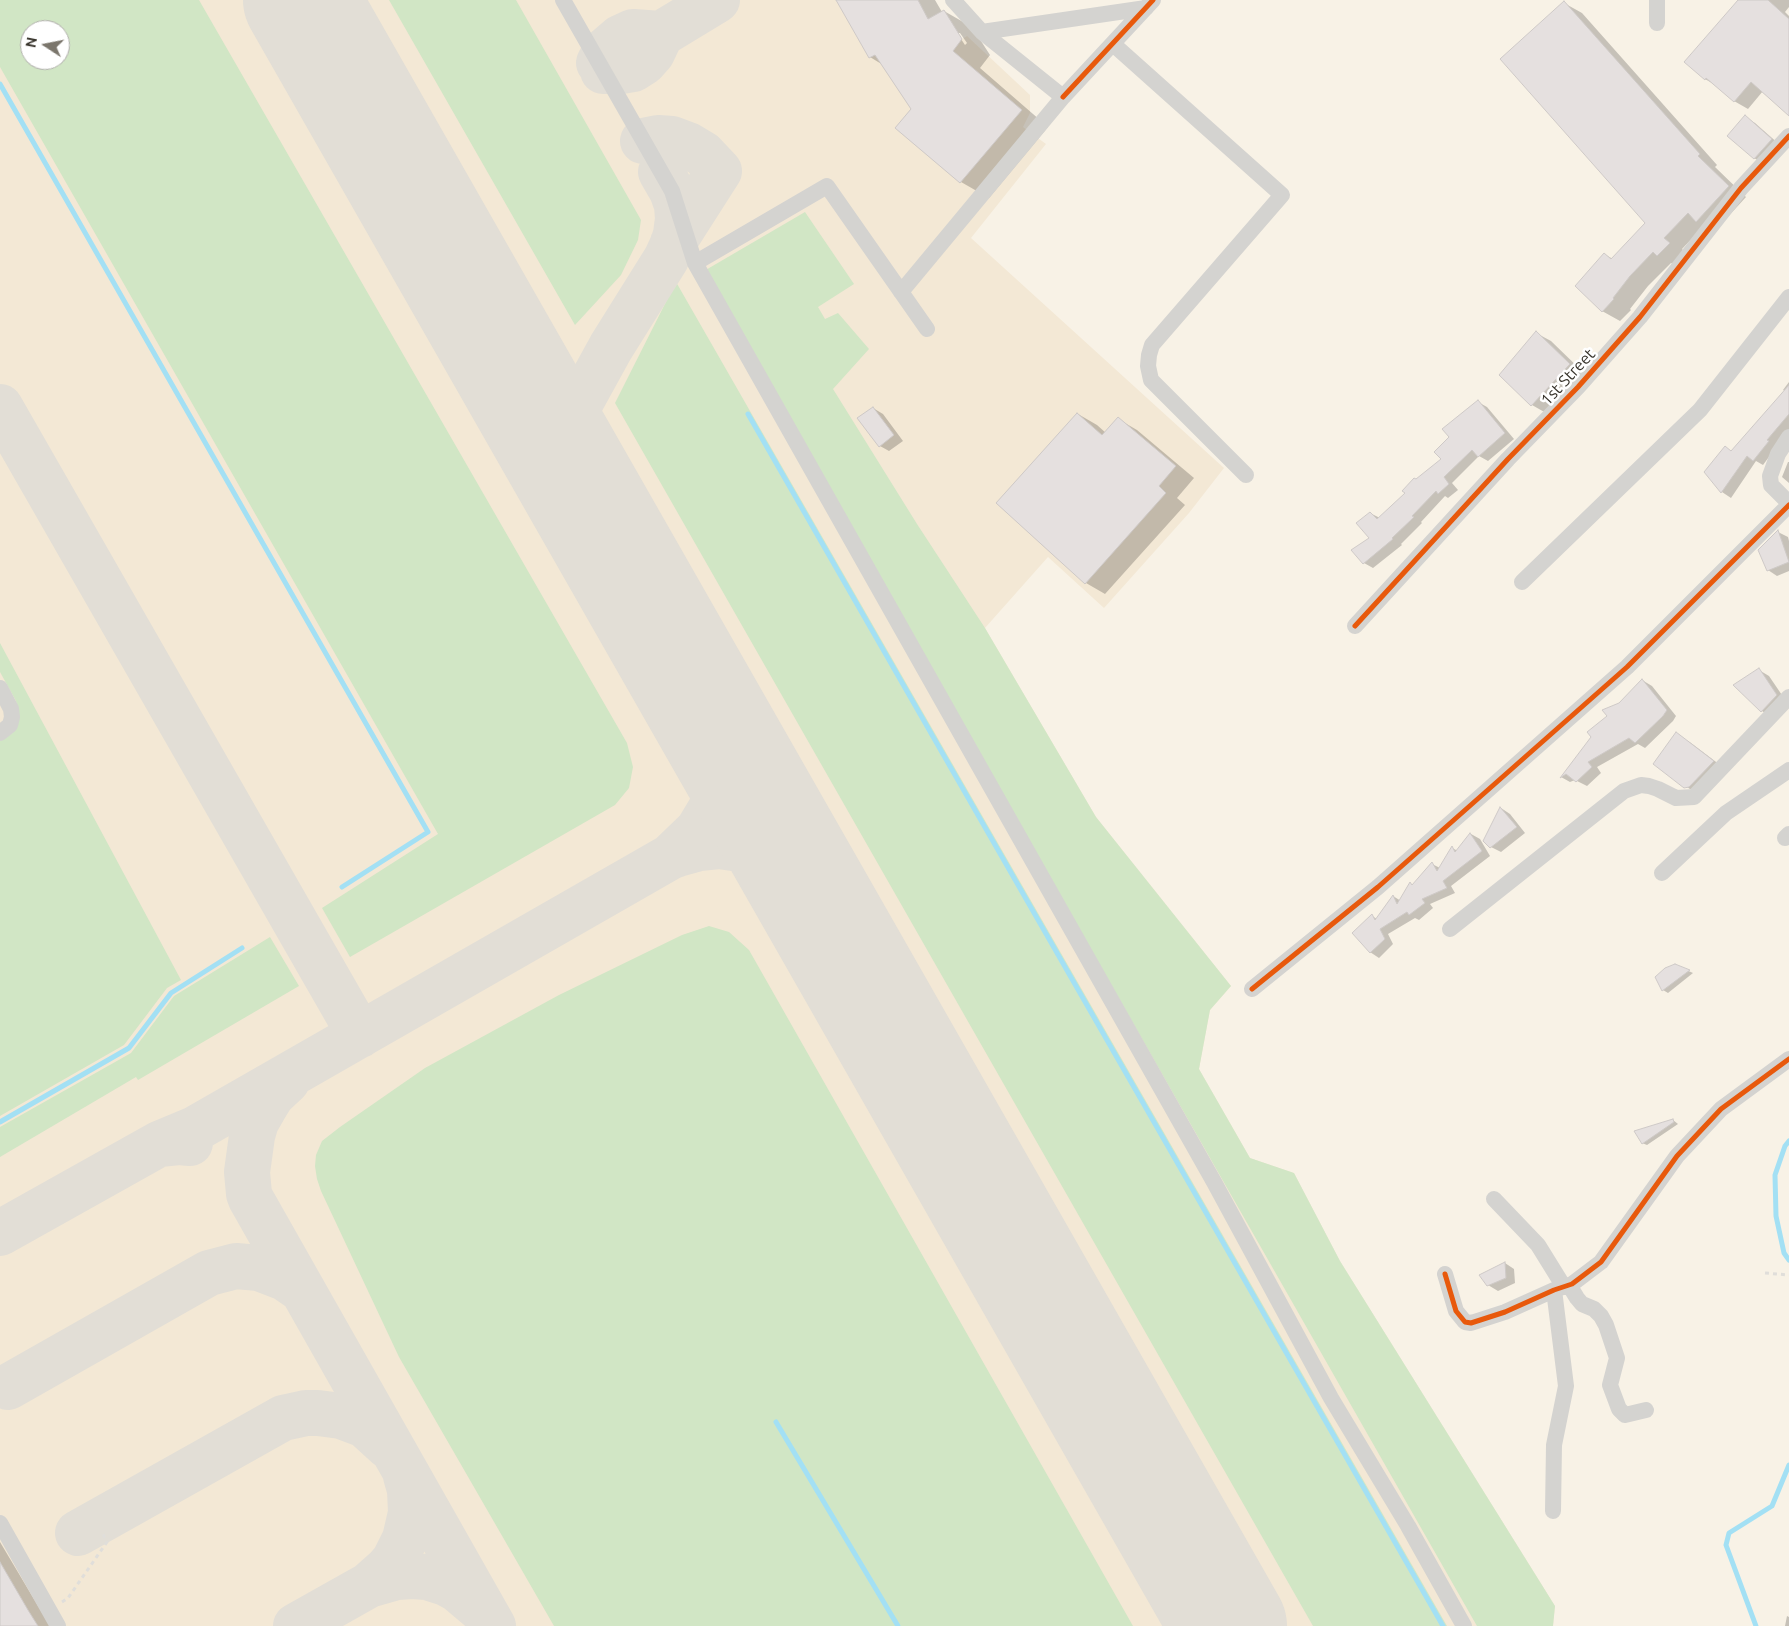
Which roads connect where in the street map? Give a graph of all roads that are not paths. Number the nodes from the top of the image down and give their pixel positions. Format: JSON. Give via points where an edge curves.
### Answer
{"nodes":[{"id":1,"x":563,"y":0,"type":"edge"},
{"id":2,"x":953,"y":0,"type":"edge"},
{"id":3,"x":1657,"y":0,"type":"edge"},
{"id":4,"x":1150,"y":4,"type":"edge"},
{"id":5,"x":1657,"y":23,"type":"dead end"},
{"id":6,"x":982,"y":32,"type":"junction"},
{"id":7,"x":1113,"y":44,"type":"junction"},
{"id":8,"x":1063,"y":98,"type":"junction"},
{"id":9,"x":1789,"y":136,"type":"edge"},
{"id":10,"x":695,"y":263,"type":"junction"},
{"id":11,"x":901,"y":292,"type":"junction"},
{"id":12,"x":1789,"y":297,"type":"edge"},
{"id":13,"x":927,"y":329,"type":"dead end"},
{"id":14,"x":1789,"y":437,"type":"edge"},
{"id":15,"x":1246,"y":475,"type":"dead end"},
{"id":16,"x":1789,"y":504,"type":"edge"},
{"id":17,"x":1522,"y":582,"type":"dead end"},
{"id":18,"x":1355,"y":626,"type":"dead end"},
{"id":19,"x":0,"y":688,"type":"edge"},
{"id":20,"x":1789,"y":697,"type":"edge"},
{"id":21,"x":0,"y":734,"type":"edge"},
{"id":22,"x":1789,"y":770,"type":"edge"},
{"id":23,"x":1662,"y":873,"type":"dead end"},
{"id":24,"x":1450,"y":929,"type":"dead end"},
{"id":25,"x":1252,"y":989,"type":"dead end"},
{"id":26,"x":1789,"y":1058,"type":"edge"},
{"id":27,"x":1494,"y":1199,"type":"dead end"},
{"id":28,"x":1445,"y":1274,"type":"dead end"},
{"id":29,"x":1562,"y":1287,"type":"junction"},
{"id":30,"x":1646,"y":1410,"type":"dead end"},
{"id":31,"x":1552,"y":1510,"type":"dead end"},
{"id":32,"x":0,"y":1523,"type":"edge"},
{"id":33,"x":58,"y":1626,"type":"edge"},
{"id":34,"x":1464,"y":1626,"type":"edge"}],
"edges":[{"from":1,"to":10,"type":"street","via":[[672,191]]},
{"from":2,"to":6,"type":"street"},
{"from":3,"to":5,"type":"street"},
{"from":4,"to":6,"type":"street"},
{"from":4,"to":7,"type":"street"},
{"from":6,"to":8,"type":"street"},
{"from":7,"to":8,"type":"street"},
{"from":7,"to":15,"type":"street","via":[[1282,195],[1152,346],[1149,355],[1151,380]]},
{"from":8,"to":11,"type":"street"},
{"from":9,"to":18,"type":"street","name":"1st Street","via":[[1741,188],[1640,317],[1578,387]]},
{"from":10,"to":11,"type":"street","via":[[827,186]]},
{"from":10,"to":34,"type":"street","via":[[1214,1182],[1332,1398]]},
{"from":11,"to":13,"type":"street"},
{"from":12,"to":17,"type":"street","via":[[1700,410]]},
{"from":14,"to":16,"type":"street","via":[[1770,476],[1771,485]]},
{"from":16,"to":25,"type":"street","via":[[1627,667],[1378,887]]},
{"from":19,"to":21,"type":"street","via":[[12,709],[10,725]]},
{"from":20,"to":24,"type":"street","via":[[1694,797],[1676,798],[1649,786],[1624,791]]},
{"from":22,"to":23,"type":"street","via":[[1726,813]]},
{"from":26,"to":29,"type":"street","via":[[1721,1109],[1677,1156],[1601,1262]]},
{"from":27,"to":29,"type":"street","via":[[1538,1245]]},
{"from":28,"to":29,"type":"street","via":[[1456,1311],[1460,1318],[1471,1323]]},
{"from":29,"to":30,"type":"street","via":[[1582,1304],[1594,1309],[1606,1325],[1617,1358],[1610,1385],[1619,1409],[1625,1415]]},
{"from":29,"to":31,"type":"street","via":[[1566,1386],[1554,1446]]},
{"from":32,"to":33,"type":"street"}]}
